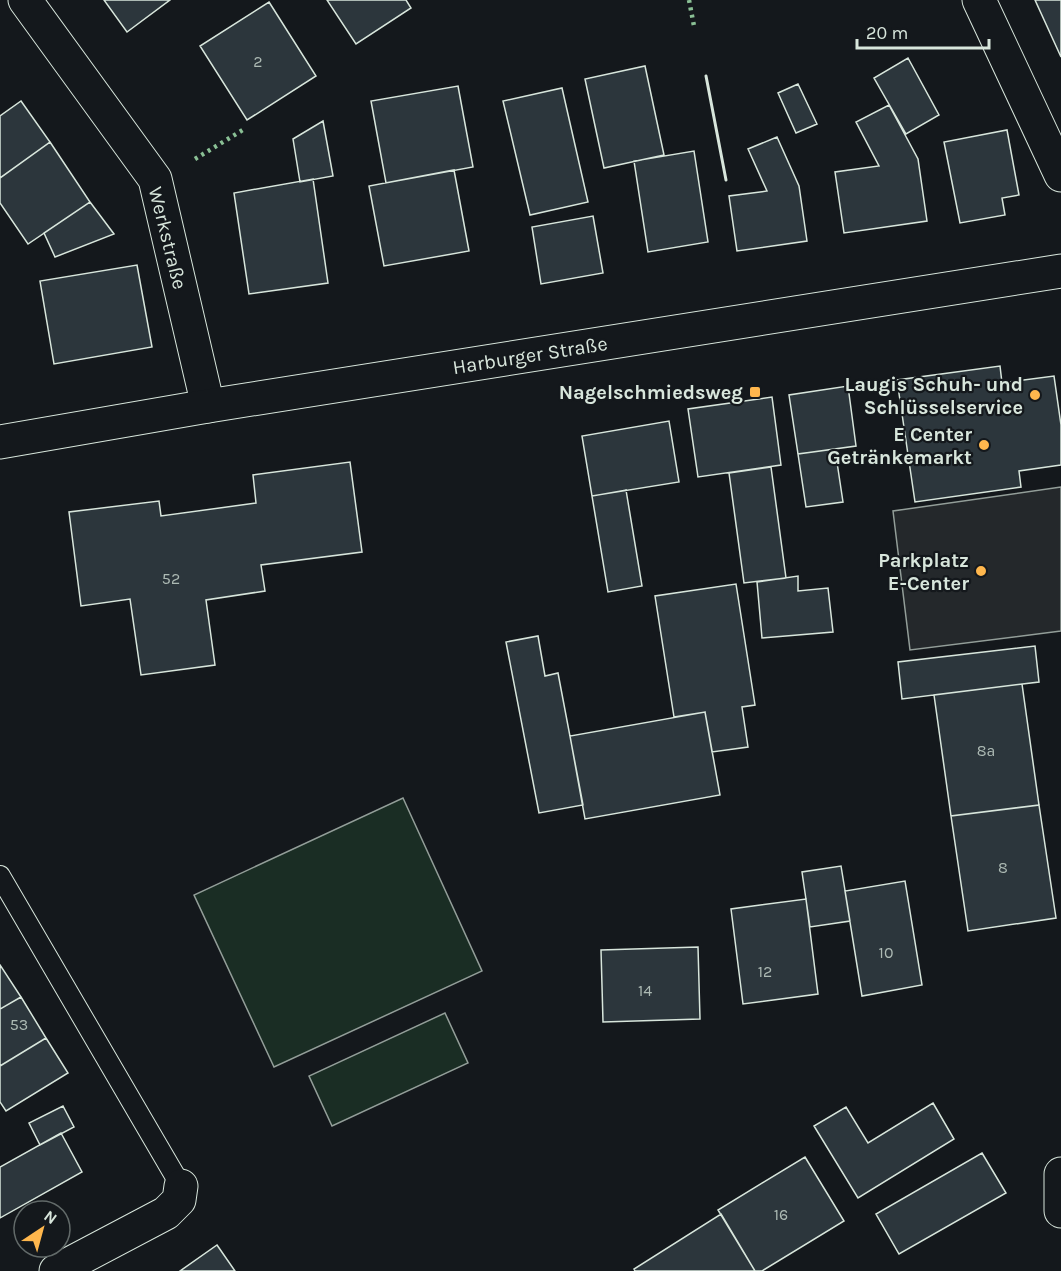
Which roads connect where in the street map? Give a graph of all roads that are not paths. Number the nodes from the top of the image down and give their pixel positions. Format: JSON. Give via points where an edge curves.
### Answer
{"nodes":[{"id":1,"x":25,"y":0,"type":"edge"},
{"id":2,"x":979,"y":0,"type":"edge"},
{"id":3,"x":1061,"y":175,"type":"edge"},
{"id":4,"x":1061,"y":272,"type":"edge"},
{"id":5,"x":208,"y":406,"type":"junction"},
{"id":6,"x":0,"y":442,"type":"edge"},
{"id":7,"x":0,"y":876,"type":"edge"},
{"id":8,"x":1061,"y":1174,"type":"edge"},
{"id":9,"x":181,"y":1186,"type":"joint"},
{"id":10,"x":1061,"y":1211,"type":"edge"},
{"id":11,"x":56,"y":1271,"type":"edge"}],
"edges":[{"from":1,"to":5,"type":"main road","name":"Werkstraße","via":[[154,180]]},
{"from":2,"to":3,"type":"main road"},
{"from":4,"to":5,"type":"main road","name":"Harburger Straße"},
{"from":5,"to":6,"type":"main road","name":"Harburger Straße"},
{"from":7,"to":9,"type":"lane"},
{"from":8,"to":10,"type":"main road"},
{"from":9,"to":11,"type":"main road","via":[[179,1200],[166,1213]]}]}
